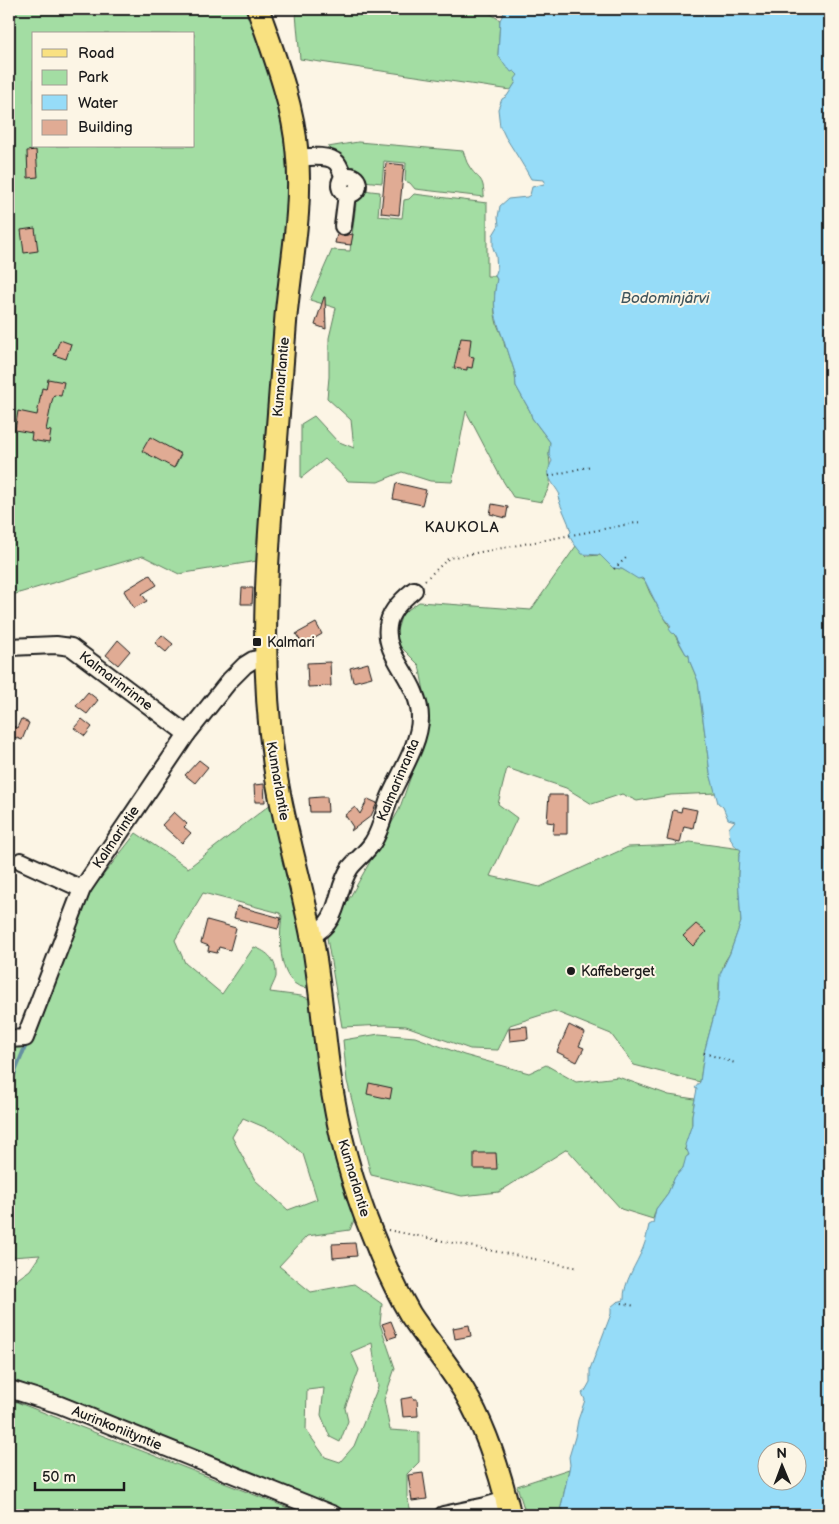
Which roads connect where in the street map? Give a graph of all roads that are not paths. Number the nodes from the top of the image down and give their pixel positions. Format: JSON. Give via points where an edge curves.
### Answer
{"nodes":[{"id":1,"x":258,"y":9,"type":"edge"},
{"id":2,"x":298,"y":158,"type":"junction"},
{"id":3,"x":343,"y":226,"type":"dead end"},
{"id":4,"x":414,"y":590,"type":"road end"},
{"id":5,"x":9,"y":647,"type":"edge"},
{"id":6,"x":265,"y":658,"type":"junction"},
{"id":7,"x":187,"y":734,"type":"junction"},
{"id":8,"x":21,"y":860,"type":"dead end"},
{"id":9,"x":82,"y":889,"type":"junction"},
{"id":10,"x":312,"y":935,"type":"junction"},
{"id":11,"x":9,"y":1039,"type":"edge"},
{"id":12,"x":9,"y":1389,"type":"edge"},
{"id":13,"x":508,"y":1507,"type":"edge"},
{"id":14,"x":334,"y":1515,"type":"edge"},
{"id":15,"x":443,"y":1515,"type":"edge"}],
"edges":[{"from":1,"to":2,"type":"main road","name":"Kunnarlantie","via":[[289,104]]},
{"from":2,"to":3,"type":"street","via":[[331,159],[336,163],[344,178],[340,185],[342,191],[347,194]]},
{"from":2,"to":6,"type":"main road","name":"Kunnarlantie","via":[[296,221],[270,522]]},
{"from":4,"to":10,"type":"street","name":"Kalmarinranta","via":[[405,596],[394,613],[388,624],[387,636],[390,648],[414,687],[419,702],[417,737],[373,842],[350,868],[329,923]]},
{"from":5,"to":7,"type":"street","name":"Kalmarinrinne","via":[[71,647]]},
{"from":6,"to":7,"type":"street","name":"Kalmarintie","via":[[245,665]]},
{"from":6,"to":10,"type":"main road","name":"Kunnarlantie","via":[[274,765]]},
{"from":7,"to":9,"type":"street","name":"Kalmarintie"},
{"from":8,"to":9,"type":"street"},
{"from":9,"to":11,"type":"street","name":"Kalmarintie","via":[[25,1038]]},
{"from":10,"to":13,"type":"main road","name":"Kunnarlantie","via":[[336,1110],[360,1203],[408,1310],[476,1412]]},
{"from":12,"to":14,"type":"street","name":"Aurinkoniityntie","via":[[60,1405]]},
{"from":13,"to":15,"type":"street","via":[[486,1506]]}]}
